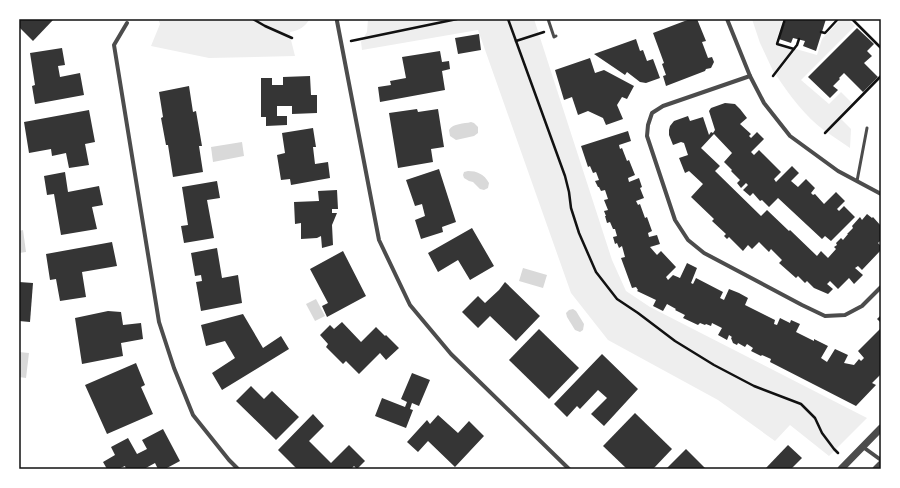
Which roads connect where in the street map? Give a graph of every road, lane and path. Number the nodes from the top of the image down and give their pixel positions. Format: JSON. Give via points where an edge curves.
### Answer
{"nodes":[{"id":1,"x":253,"y":19,"type":"edge"},
{"id":2,"x":457,"y":19,"type":"edge"},
{"id":3,"x":508,"y":19,"type":"edge"},
{"id":4,"x":548,"y":19,"type":"edge"},
{"id":5,"x":727,"y":19,"type":"edge"},
{"id":6,"x":785,"y":19,"type":"edge"},
{"id":7,"x":838,"y":19,"type":"edge"},
{"id":8,"x":852,"y":19,"type":"edge"},
{"id":9,"x":337,"y":21,"type":"dead end"},
{"id":10,"x":127,"y":23,"type":"dead end"},
{"id":11,"x":551,"y":29,"type":"junction"},
{"id":12,"x":822,"y":32,"type":"dead end"},
{"id":13,"x":556,"y":36,"type":"dead end"},
{"id":14,"x":292,"y":38,"type":"dead end"},
{"id":15,"x":798,"y":40,"type":"dead end"},
{"id":16,"x":516,"y":41,"type":"junction"},
{"id":17,"x":341,"y":43,"type":"junction"},
{"id":18,"x":881,"y":48,"type":"edge"},
{"id":19,"x":794,"y":49,"type":"junction"},
{"id":20,"x":750,"y":76,"type":"junction"},
{"id":21,"x":773,"y":76,"type":"dead end"},
{"id":22,"x":881,"y":76,"type":"edge"},
{"id":23,"x":867,"y":128,"type":"dead end"},
{"id":24,"x":825,"y":133,"type":"dead end"},
{"id":25,"x":857,"y":181,"type":"junction"},
{"id":26,"x":881,"y":194,"type":"edge"},
{"id":27,"x":881,"y":287,"type":"edge"},
{"id":28,"x":881,"y":428,"type":"edge"},
{"id":29,"x":863,"y":447,"type":"junction"},
{"id":30,"x":838,"y":453,"type":"dead end"},
{"id":31,"x":881,"y":460,"type":"edge"},
{"id":32,"x":881,"y":464,"type":"edge"},
{"id":33,"x":238,"y":469,"type":"edge"},
{"id":34,"x":569,"y":469,"type":"edge"},
{"id":35,"x":841,"y":469,"type":"edge"},
{"id":36,"x":876,"y":469,"type":"edge"}],
"edges":[{"from":1,"to":14,"type":"path"},
{"from":2,"to":17,"type":"path"},
{"from":3,"to":16,"type":"path"},
{"from":4,"to":11,"type":"lane"},
{"from":5,"to":20,"type":"street"},
{"from":6,"to":19,"type":"path","via":[[777,44]]},
{"from":7,"to":12,"type":"path","via":[[826,33]]},
{"from":8,"to":18,"type":"path"},
{"from":9,"to":17,"type":"street"},
{"from":10,"to":33,"type":"street","via":[[114,45],[159,322],[193,415]]},
{"from":11,"to":13,"type":"lane","via":[[554,37]]},
{"from":11,"to":16,"type":"path"},
{"from":15,"to":19,"type":"path"},
{"from":16,"to":30,"type":"path","via":[[565,176],[570,208],[579,233],[596,272],[617,299],[675,341],[714,365],[754,386],[801,404],[815,418],[822,433]]},
{"from":17,"to":34,"type":"street","via":[[379,240],[410,305],[451,354]]},
{"from":19,"to":21,"type":"path"},
{"from":20,"to":25,"type":"street","via":[[764,103],[790,136],[838,171]]},
{"from":20,"to":27,"type":"street","via":[[663,106],[652,113],[647,136],[675,220],[688,240],[704,254],[825,316],[845,315],[862,306]]},
{"from":22,"to":24,"type":"path"},
{"from":23,"to":25,"type":"lane"},
{"from":25,"to":26,"type":"street"},
{"from":28,"to":29,"type":"street"},
{"from":29,"to":31,"type":"street"},
{"from":29,"to":35,"type":"street"},
{"from":32,"to":36,"type":"street"}]}
